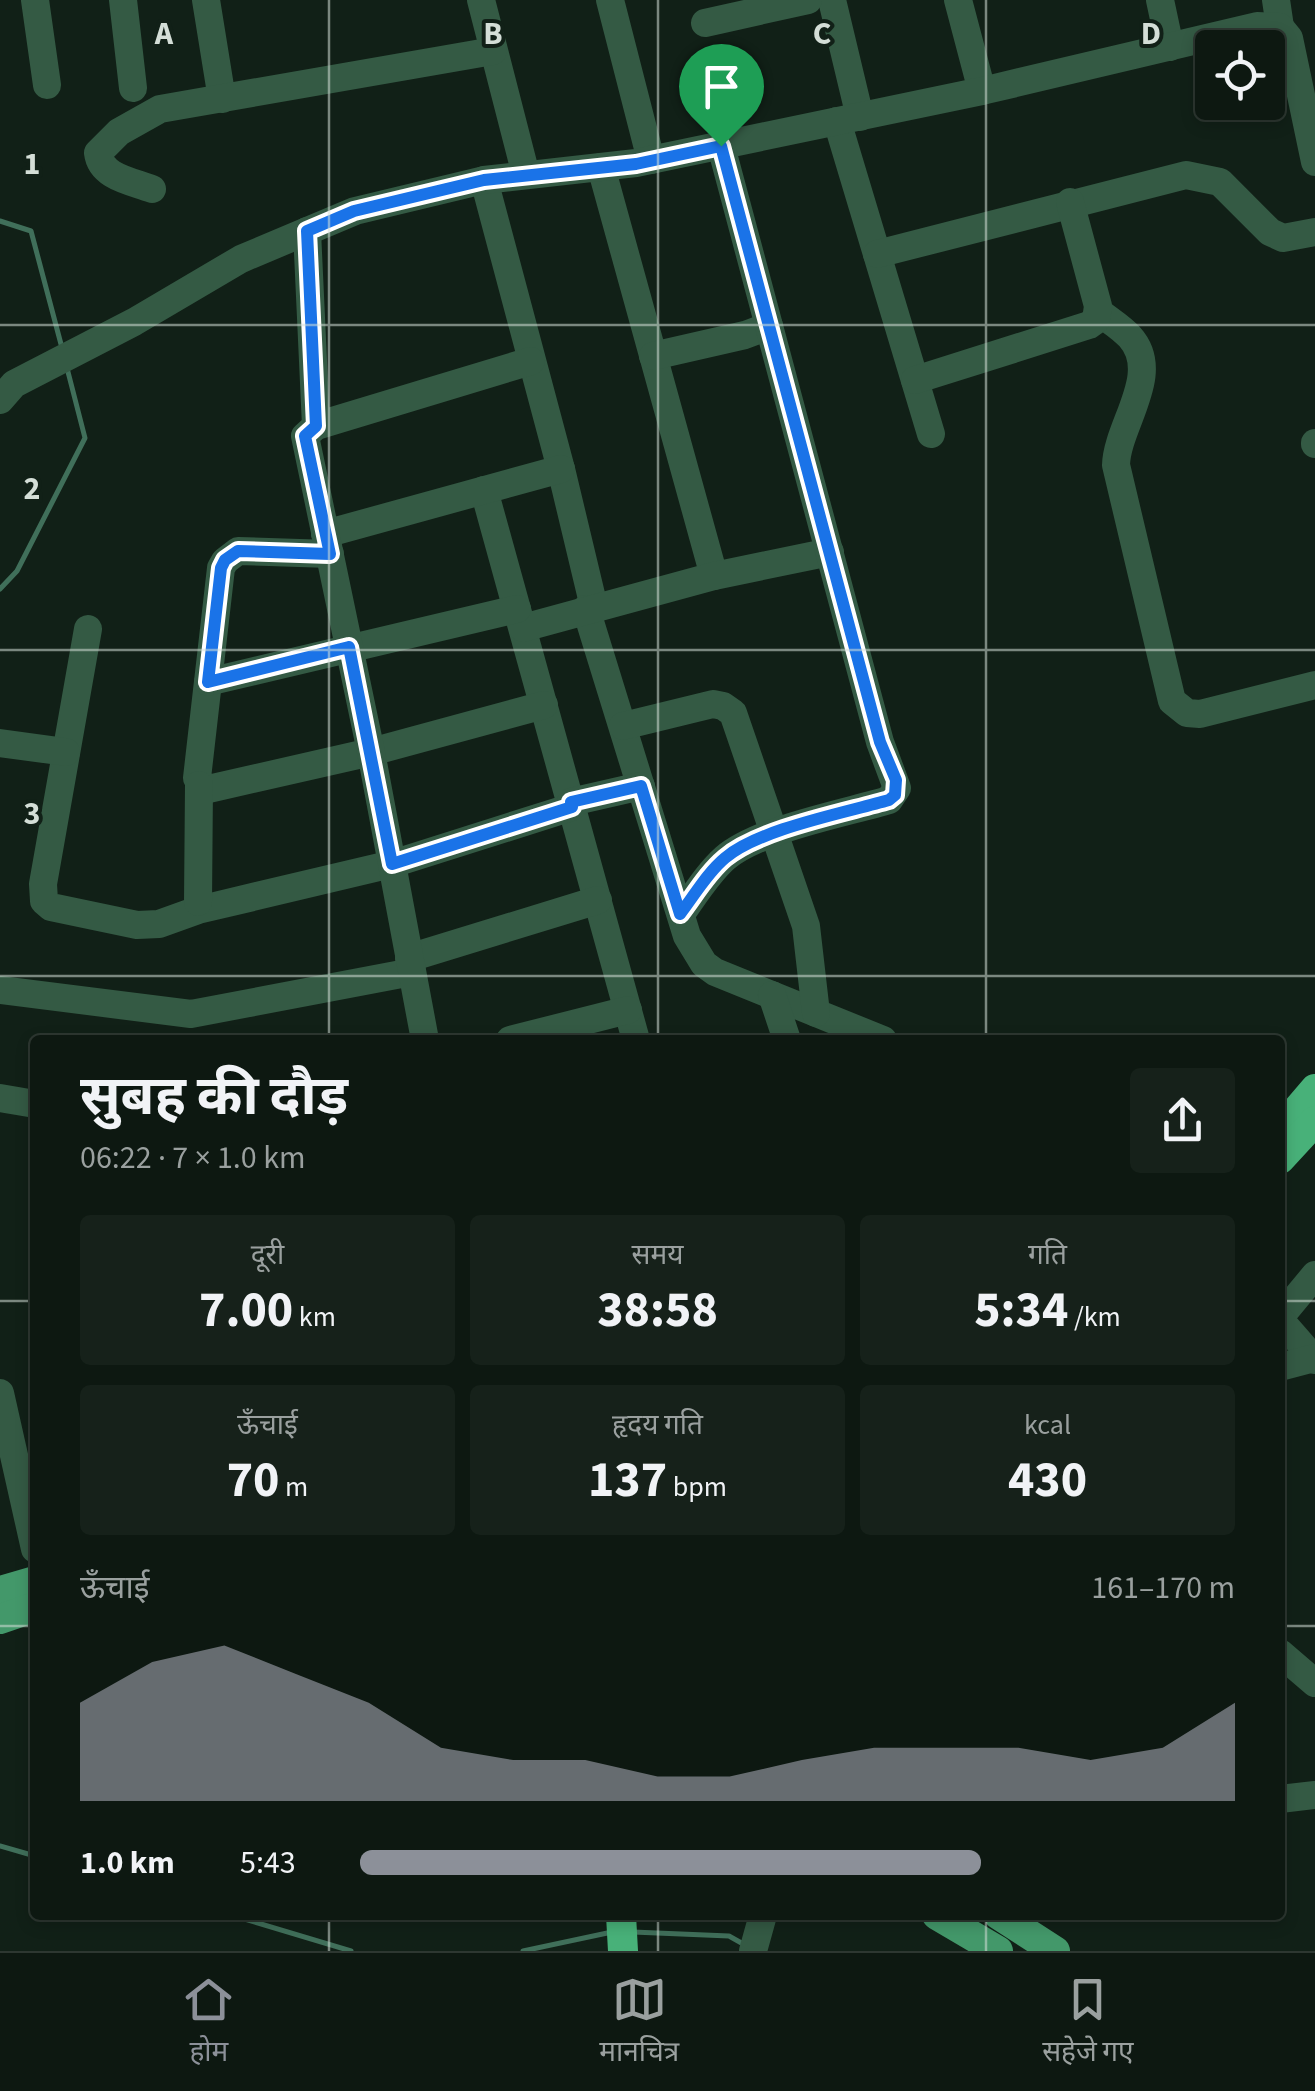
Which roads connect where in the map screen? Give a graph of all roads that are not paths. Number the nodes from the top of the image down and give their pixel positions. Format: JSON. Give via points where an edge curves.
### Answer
{"nodes":[{"id":1,"x":36,"y":0,"type":"edge"},
{"id":2,"x":123,"y":0,"type":"edge"},
{"id":3,"x":206,"y":0,"type":"edge"},
{"id":4,"x":481,"y":0,"type":"edge"},
{"id":5,"x":610,"y":0,"type":"edge"},
{"id":6,"x":808,"y":0,"type":"edge"},
{"id":7,"x":832,"y":0,"type":"edge"},
{"id":8,"x":958,"y":0,"type":"edge"},
{"id":9,"x":1160,"y":0,"type":"edge"},
{"id":10,"x":1278,"y":14,"type":"edge"},
{"id":11,"x":705,"y":23,"type":"dead end"},
{"id":12,"x":1170,"y":47,"type":"junction"},
{"id":13,"x":494,"y":51,"type":"junction"},
{"id":14,"x":47,"y":85,"type":"dead end"},
{"id":15,"x":133,"y":88,"type":"dead end"},
{"id":16,"x":982,"y":91,"type":"junction"},
{"id":17,"x":222,"y":99,"type":"junction"},
{"id":18,"x":849,"y":119,"type":"junction"},
{"id":19,"x":721,"y":146,"type":"junction"},
{"id":20,"x":651,"y":160,"type":"junction"},
{"id":21,"x":1315,"y":162,"type":"edge"},
{"id":22,"x":601,"y":167,"type":"junction"},
{"id":23,"x":526,"y":175,"type":"junction"},
{"id":24,"x":484,"y":180,"type":"junction"},
{"id":25,"x":152,"y":189,"type":"dead end"},
{"id":26,"x":1070,"y":202,"type":"junction"},
{"id":27,"x":307,"y":231,"type":"junction"},
{"id":28,"x":1315,"y":232,"type":"edge"},
{"id":29,"x":877,"y":254,"type":"junction"},
{"id":30,"x":1099,"y":312,"type":"junction"},
{"id":31,"x":769,"y":326,"type":"junction"},
{"id":32,"x":653,"y":356,"type":"junction"},
{"id":33,"x":531,"y":360,"type":"junction"},
{"id":34,"x":915,"y":380,"type":"junction"},
{"id":35,"x":7,"y":392,"type":"edge"},
{"id":36,"x":316,"y":426,"type":"junction"},
{"id":37,"x":931,"y":434,"type":"dead end"},
{"id":38,"x":561,"y":469,"type":"junction"},
{"id":39,"x":484,"y":490,"type":"junction"},
{"id":40,"x":328,"y":544,"type":"junction"},
{"id":41,"x":830,"y":552,"type":"junction"},
{"id":42,"x":714,"y":576,"type":"junction"},
{"id":43,"x":590,"y":608,"type":"junction"},
{"id":44,"x":520,"y":619,"type":"junction"},
{"id":45,"x":88,"y":629,"type":"dead end"},
{"id":46,"x":349,"y":647,"type":"junction"},
{"id":47,"x":208,"y":682,"type":"junction"},
{"id":48,"x":1315,"y":685,"type":"edge"},
{"id":49,"x":544,"y":705,"type":"junction"},
{"id":50,"x":623,"y":726,"type":"junction"},
{"id":51,"x":0,"y":743,"type":"edge"},
{"id":52,"x":66,"y":752,"type":"junction"},
{"id":53,"x":371,"y":752,"type":"junction"},
{"id":54,"x":199,"y":785,"type":"junction"},
{"id":55,"x":641,"y":786,"type":"junction"},
{"id":56,"x":571,"y":804,"type":"junction"},
{"id":57,"x":776,"y":833,"type":"junction"},
{"id":58,"x":392,"y":864,"type":"junction"},
{"id":59,"x":598,"y":900,"type":"junction"},
{"id":60,"x":198,"y":902,"type":"dead end"},
{"id":61,"x":680,"y":914,"type":"junction"},
{"id":62,"x":411,"y":965,"type":"junction"},
{"id":63,"x":0,"y":990,"type":"edge"},
{"id":64,"x":772,"y":995,"type":"junction"},
{"id":65,"x":628,"y":1010,"type":"junction"},
{"id":66,"x":816,"y":1013,"type":"junction"},
{"id":67,"x":424,"y":1035,"type":"edge"},
{"id":68,"x":530,"y":1035,"type":"edge"},
{"id":69,"x":635,"y":1035,"type":"edge"},
{"id":70,"x":785,"y":1035,"type":"edge"},
{"id":71,"x":871,"y":1035,"type":"edge"},
{"id":72,"x":1315,"y":1090,"type":"edge"},
{"id":73,"x":0,"y":1098,"type":"edge"},
{"id":74,"x":30,"y":1103,"type":"edge"},
{"id":75,"x":1315,"y":1120,"type":"edge"},
{"id":76,"x":1285,"y":1124,"type":"edge"},
{"id":77,"x":1285,"y":1153,"type":"edge"},
{"id":78,"x":1315,"y":1275,"type":"edge"},
{"id":79,"x":1300,"y":1337,"type":"edge"},
{"id":80,"x":1285,"y":1360,"type":"edge"},
{"id":81,"x":0,"y":1393,"type":"edge"},
{"id":82,"x":30,"y":1527,"type":"edge"},
{"id":83,"x":30,"y":1582,"type":"edge"},
{"id":84,"x":0,"y":1591,"type":"edge"},
{"id":85,"x":30,"y":1609,"type":"edge"},
{"id":86,"x":0,"y":1619,"type":"edge"},
{"id":87,"x":1285,"y":1657,"type":"edge"},
{"id":88,"x":1315,"y":1683,"type":"edge"},
{"id":89,"x":1315,"y":1794,"type":"edge"},
{"id":90,"x":1285,"y":1798,"type":"edge"},
{"id":91,"x":621,"y":1920,"type":"edge"},
{"id":92,"x":640,"y":1920,"type":"edge"},
{"id":93,"x":762,"y":1920,"type":"edge"},
{"id":94,"x":945,"y":1920,"type":"edge"},
{"id":95,"x":1008,"y":1920,"type":"edge"},
{"id":96,"x":623,"y":1951,"type":"edge"},
{"id":97,"x":641,"y":1951,"type":"edge"},
{"id":98,"x":753,"y":1951,"type":"edge"},
{"id":99,"x":998,"y":1951,"type":"edge"},
{"id":100,"x":1054,"y":1951,"type":"edge"}],
"edges":[{"from":1,"to":14,"type":"street"},
{"from":2,"to":15,"type":"street"},
{"from":3,"to":17,"type":"street"},
{"from":4,"to":13,"type":"street"},
{"from":5,"to":20,"type":"street"},
{"from":6,"to":11,"type":"street"},
{"from":7,"to":18,"type":"street"},
{"from":8,"to":16,"type":"street"},
{"from":9,"to":12,"type":"street"},
{"from":10,"to":12,"type":"street","via":[[1257,26]]},
{"from":10,"to":21,"type":"street"},
{"from":12,"to":16,"type":"street"},
{"from":13,"to":17,"type":"street"},
{"from":13,"to":23,"type":"street"},
{"from":16,"to":18,"type":"street"},
{"from":17,"to":25,"type":"street","via":[[145,116],[98,153],[108,172]]},
{"from":18,"to":19,"type":"street"},
{"from":18,"to":29,"type":"street"},
{"from":19,"to":20,"type":"street"},
{"from":19,"to":31,"type":"street"},
{"from":20,"to":22,"type":"street"},
{"from":22,"to":23,"type":"street"},
{"from":22,"to":32,"type":"street"},
{"from":23,"to":24,"type":"street"},
{"from":24,"to":27,"type":"street","via":[[354,211]]},
{"from":24,"to":33,"type":"street"},
{"from":26,"to":28,"type":"street","via":[[1204,176],[1232,191],[1270,232],[1283,238]]},
{"from":26,"to":29,"type":"street"},
{"from":26,"to":30,"type":"street"},
{"from":27,"to":35,"type":"street","via":[[240,259]]},
{"from":27,"to":36,"type":"street"},
{"from":29,"to":34,"type":"street"},
{"from":30,"to":34,"type":"street","via":[[1089,325]]},
{"from":30,"to":48,"type":"street","via":[[1130,337],[1142,363],[1116,465],[1172,701],[1200,714]]},
{"from":31,"to":32,"type":"street"},
{"from":31,"to":41,"type":"street"},
{"from":32,"to":42,"type":"street"},
{"from":33,"to":36,"type":"street"},
{"from":33,"to":38,"type":"street"},
{"from":34,"to":37,"type":"street"},
{"from":36,"to":40,"type":"street","via":[[305,436]]},
{"from":38,"to":39,"type":"street"},
{"from":38,"to":43,"type":"street"},
{"from":39,"to":40,"type":"street"},
{"from":39,"to":44,"type":"street"},
{"from":40,"to":46,"type":"street"},
{"from":40,"to":47,"type":"street","via":[[238,551],[225,560]]},
{"from":41,"to":42,"type":"street"},
{"from":41,"to":57,"type":"street","via":[[897,788],[889,800]]},
{"from":42,"to":43,"type":"street"},
{"from":43,"to":44,"type":"street"},
{"from":43,"to":50,"type":"street"},
{"from":44,"to":46,"type":"street"},
{"from":44,"to":49,"type":"street"},
{"from":45,"to":52,"type":"street"},
{"from":46,"to":47,"type":"street"},
{"from":46,"to":53,"type":"street"},
{"from":47,"to":54,"type":"street"},
{"from":49,"to":53,"type":"street"},
{"from":49,"to":56,"type":"street"},
{"from":50,"to":55,"type":"street"},
{"from":50,"to":57,"type":"street","via":[[723,706],[738,722]]},
{"from":51,"to":52,"type":"street"},
{"from":52,"to":58,"type":"street","via":[[42,893],[50,907],[159,924]]},
{"from":53,"to":54,"type":"street","via":[[210,791]]},
{"from":53,"to":58,"type":"street"},
{"from":54,"to":60,"type":"street"},
{"from":55,"to":56,"type":"street"},
{"from":55,"to":61,"type":"street"},
{"from":56,"to":58,"type":"street"},
{"from":56,"to":59,"type":"street"},
{"from":57,"to":61,"type":"street","via":[[724,858]]},
{"from":57,"to":66,"type":"street","via":[[809,937]]},
{"from":58,"to":62,"type":"street"},
{"from":59,"to":62,"type":"street"},
{"from":59,"to":65,"type":"street"},
{"from":61,"to":64,"type":"street","via":[[704,964]]},
{"from":62,"to":63,"type":"street","via":[[191,1014]]},
{"from":62,"to":67,"type":"street"},
{"from":64,"to":66,"type":"street"},
{"from":64,"to":70,"type":"street"},
{"from":65,"to":68,"type":"street"},
{"from":65,"to":69,"type":"street"},
{"from":66,"to":71,"type":"street"},
{"from":72,"to":76,"type":"highway"},
{"from":73,"to":74,"type":"street"},
{"from":75,"to":77,"type":"highway"},
{"from":78,"to":79,"type":"street"},
{"from":79,"to":80,"type":"street"},
{"from":81,"to":82,"type":"street"},
{"from":83,"to":84,"type":"main road"},
{"from":85,"to":86,"type":"main road"},
{"from":87,"to":88,"type":"street"},
{"from":89,"to":90,"type":"street"},
{"from":91,"to":96,"type":"highway"},
{"from":92,"to":97,"type":"highway"},
{"from":93,"to":98,"type":"street"},
{"from":94,"to":99,"type":"main road"},
{"from":95,"to":100,"type":"main road"}]}
